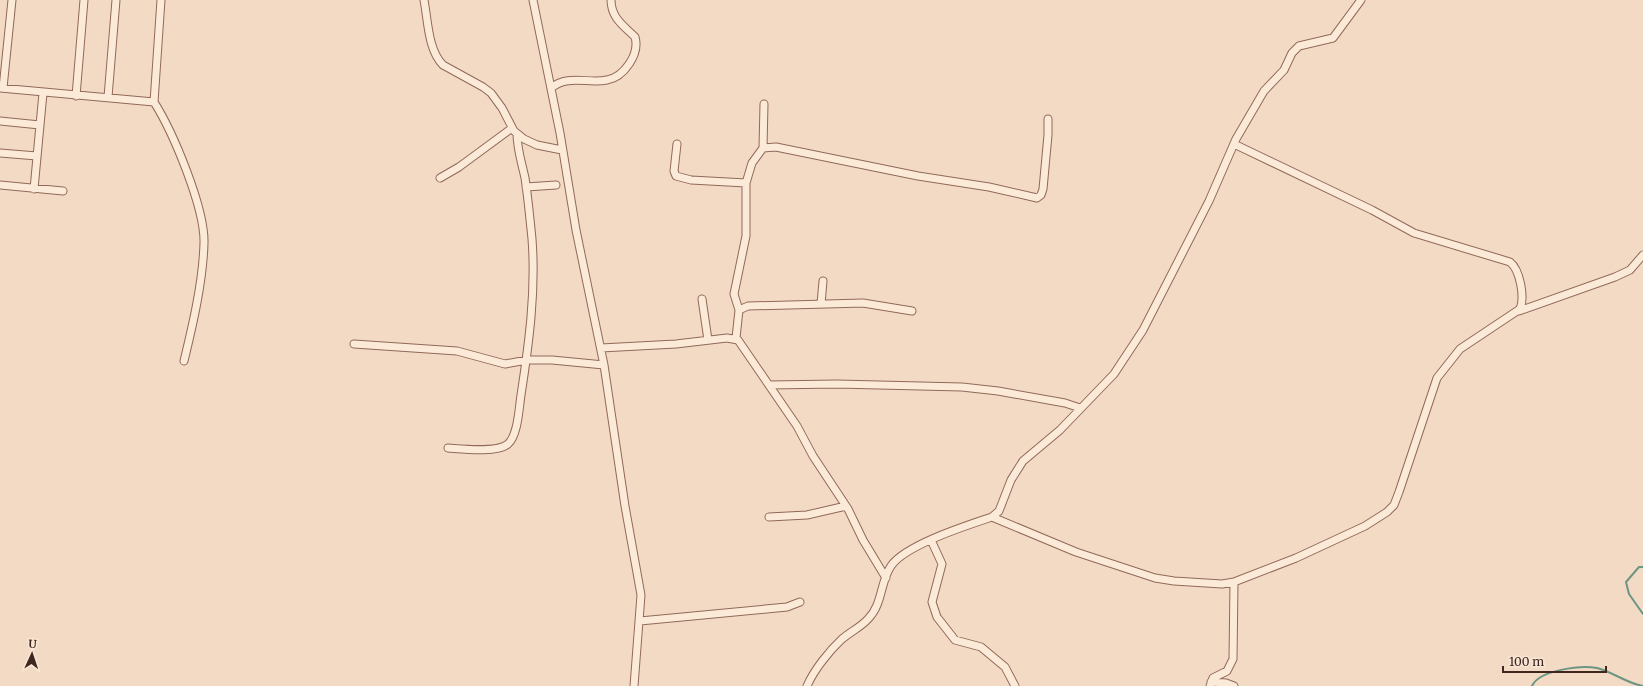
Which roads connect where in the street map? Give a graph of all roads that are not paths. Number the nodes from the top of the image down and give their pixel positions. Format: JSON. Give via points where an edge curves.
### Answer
{"nodes":[{"id":1,"x":12,"y":0,"type":"edge"},
{"id":2,"x":84,"y":0,"type":"edge"},
{"id":3,"x":116,"y":0,"type":"edge"},
{"id":4,"x":161,"y":0,"type":"edge"},
{"id":5,"x":424,"y":0,"type":"edge"},
{"id":6,"x":533,"y":0,"type":"edge"},
{"id":7,"x":611,"y":0,"type":"edge"},
{"id":8,"x":1361,"y":0,"type":"edge"},
{"id":9,"x":2,"y":88,"type":"edge"},
{"id":10,"x":551,"y":88,"type":"junction"},
{"id":11,"x":43,"y":93,"type":"junction"},
{"id":12,"x":76,"y":96,"type":"junction"},
{"id":13,"x":108,"y":98,"type":"junction"},
{"id":14,"x":154,"y":102,"type":"junction"},
{"id":15,"x":764,"y":104,"type":"dead end"},
{"id":16,"x":1048,"y":119,"type":"dead end"},
{"id":17,"x":0,"y":121,"type":"edge"},
{"id":18,"x":40,"y":125,"type":"junction"},
{"id":19,"x":512,"y":128,"type":"junction"},
{"id":20,"x":517,"y":134,"type":"junction"},
{"id":21,"x":677,"y":144,"type":"dead end"},
{"id":22,"x":1234,"y":144,"type":"junction"},
{"id":23,"x":763,"y":148,"type":"junction"},
{"id":24,"x":562,"y":150,"type":"junction"},
{"id":25,"x":0,"y":153,"type":"edge"},
{"id":26,"x":37,"y":156,"type":"junction"},
{"id":27,"x":440,"y":178,"type":"dead end"},
{"id":28,"x":746,"y":183,"type":"junction"},
{"id":29,"x":556,"y":185,"type":"dead end"},
{"id":30,"x":0,"y":186,"type":"edge"},
{"id":31,"x":526,"y":187,"type":"junction"},
{"id":32,"x":34,"y":189,"type":"junction"},
{"id":33,"x":63,"y":191,"type":"dead end"},
{"id":34,"x":1643,"y":255,"type":"edge"},
{"id":35,"x":823,"y":281,"type":"dead end"},
{"id":36,"x":702,"y":299,"type":"dead end"},
{"id":37,"x":821,"y":304,"type":"junction"},
{"id":38,"x":739,"y":310,"type":"junction"},
{"id":39,"x":912,"y":311,"type":"dead end"},
{"id":40,"x":1519,"y":311,"type":"junction"},
{"id":41,"x":736,"y":338,"type":"junction"},
{"id":42,"x":708,"y":340,"type":"junction"},
{"id":43,"x":354,"y":344,"type":"dead end"},
{"id":44,"x":601,"y":348,"type":"junction"},
{"id":45,"x":527,"y":360,"type":"junction"},
{"id":46,"x":184,"y":361,"type":"dead end"},
{"id":47,"x":604,"y":365,"type":"junction"},
{"id":48,"x":769,"y":386,"type":"junction"},
{"id":49,"x":1080,"y":408,"type":"junction"},
{"id":50,"x":448,"y":448,"type":"dead end"},
{"id":51,"x":846,"y":506,"type":"junction"},
{"id":52,"x":769,"y":517,"type":"dead end"},
{"id":53,"x":992,"y":517,"type":"junction"},
{"id":54,"x":931,"y":540,"type":"junction"},
{"id":55,"x":886,"y":578,"type":"junction"},
{"id":56,"x":1234,"y":582,"type":"junction"},
{"id":57,"x":800,"y":602,"type":"dead end"},
{"id":58,"x":640,"y":621,"type":"junction"},
{"id":59,"x":1210,"y":684,"type":"edge"},
{"id":60,"x":634,"y":686,"type":"edge"},
{"id":61,"x":807,"y":686,"type":"edge"},
{"id":62,"x":1016,"y":686,"type":"edge"},
{"id":63,"x":1234,"y":686,"type":"edge"}],
"edges":[{"from":1,"to":9,"type":"street"},
{"from":2,"to":12,"type":"street"},
{"from":3,"to":13,"type":"street"},
{"from":4,"to":14,"type":"street"},
{"from":5,"to":19,"type":"street","via":[[434,55],[443,65],[491,93]]},
{"from":6,"to":10,"type":"street"},
{"from":7,"to":10,"type":"street","via":[[615,17],[636,40],[629,65],[608,80],[576,79],[561,82]]},
{"from":8,"to":22,"type":"street","via":[[1333,38],[1303,44],[1294,50],[1284,70],[1264,90]]},
{"from":9,"to":11,"type":"street"},
{"from":10,"to":24,"type":"street"},
{"from":11,"to":12,"type":"street"},
{"from":11,"to":18,"type":"street"},
{"from":12,"to":13,"type":"street"},
{"from":13,"to":14,"type":"street"},
{"from":14,"to":46,"type":"street","via":[[168,127],[185,168],[202,226],[204,242]]},
{"from":15,"to":23,"type":"street"},
{"from":16,"to":23,"type":"street","via":[[1043,189],[1037,198],[776,147]]},
{"from":17,"to":18,"type":"street"},
{"from":18,"to":26,"type":"street"},
{"from":19,"to":20,"type":"street"},
{"from":19,"to":27,"type":"street"},
{"from":20,"to":24,"type":"street","via":[[530,142]]},
{"from":20,"to":31,"type":"street"},
{"from":21,"to":28,"type":"street","via":[[674,171],[676,176],[691,180]]},
{"from":22,"to":40,"type":"street","via":[[1372,210],[1414,233],[1510,262],[1517,270],[1522,295]]},
{"from":22,"to":49,"type":"street","via":[[1209,201],[1143,330],[1114,374]]},
{"from":23,"to":28,"type":"street","via":[[752,163]]},
{"from":24,"to":44,"type":"street"},
{"from":25,"to":26,"type":"street"},
{"from":26,"to":32,"type":"street"},
{"from":28,"to":38,"type":"street","via":[[746,236],[735,290]]},
{"from":29,"to":31,"type":"street"},
{"from":30,"to":32,"type":"street"},
{"from":31,"to":45,"type":"street","via":[[532,238],[533,291]]},
{"from":32,"to":33,"type":"street"},
{"from":34,"to":40,"type":"street","via":[[1630,270],[1616,277]]},
{"from":35,"to":37,"type":"street"},
{"from":36,"to":42,"type":"street"},
{"from":37,"to":38,"type":"street","via":[[748,306]]},
{"from":37,"to":39,"type":"street","via":[[863,303]]},
{"from":38,"to":41,"type":"street"},
{"from":40,"to":56,"type":"street","via":[[1460,349],[1437,378],[1399,492],[1388,512],[1365,526],[1296,558]]},
{"from":41,"to":42,"type":"street"},
{"from":41,"to":48,"type":"street"},
{"from":42,"to":44,"type":"street"},
{"from":43,"to":45,"type":"street","via":[[457,352],[505,364]]},
{"from":44,"to":47,"type":"street"},
{"from":45,"to":47,"type":"street"},
{"from":45,"to":50,"type":"street","via":[[516,427],[509,443],[502,447],[487,449]]},
{"from":47,"to":58,"type":"street","via":[[641,593]]},
{"from":48,"to":49,"type":"street","via":[[837,384],[962,387],[998,391]]},
{"from":48,"to":51,"type":"street"},
{"from":49,"to":53,"type":"street","via":[[1060,430],[1023,461],[999,511]]},
{"from":51,"to":52,"type":"street","via":[[807,515]]},
{"from":51,"to":55,"type":"street"},
{"from":53,"to":54,"type":"street"},
{"from":53,"to":56,"type":"street","via":[[1076,552],[1156,578],[1201,583]]},
{"from":54,"to":55,"type":"street","via":[[901,556],[890,566]]},
{"from":54,"to":62,"type":"street","via":[[942,564],[932,602],[937,617],[955,640],[981,647],[1005,667]]},
{"from":55,"to":61,"type":"street","via":[[881,597],[868,619],[830,651]]},
{"from":56,"to":59,"type":"street","via":[[1233,659],[1227,671],[1215,676]]},
{"from":57,"to":58,"type":"street","via":[[787,607]]},
{"from":58,"to":60,"type":"street"},
{"from":59,"to":63,"type":"street","via":[[1226,683]]}]}
